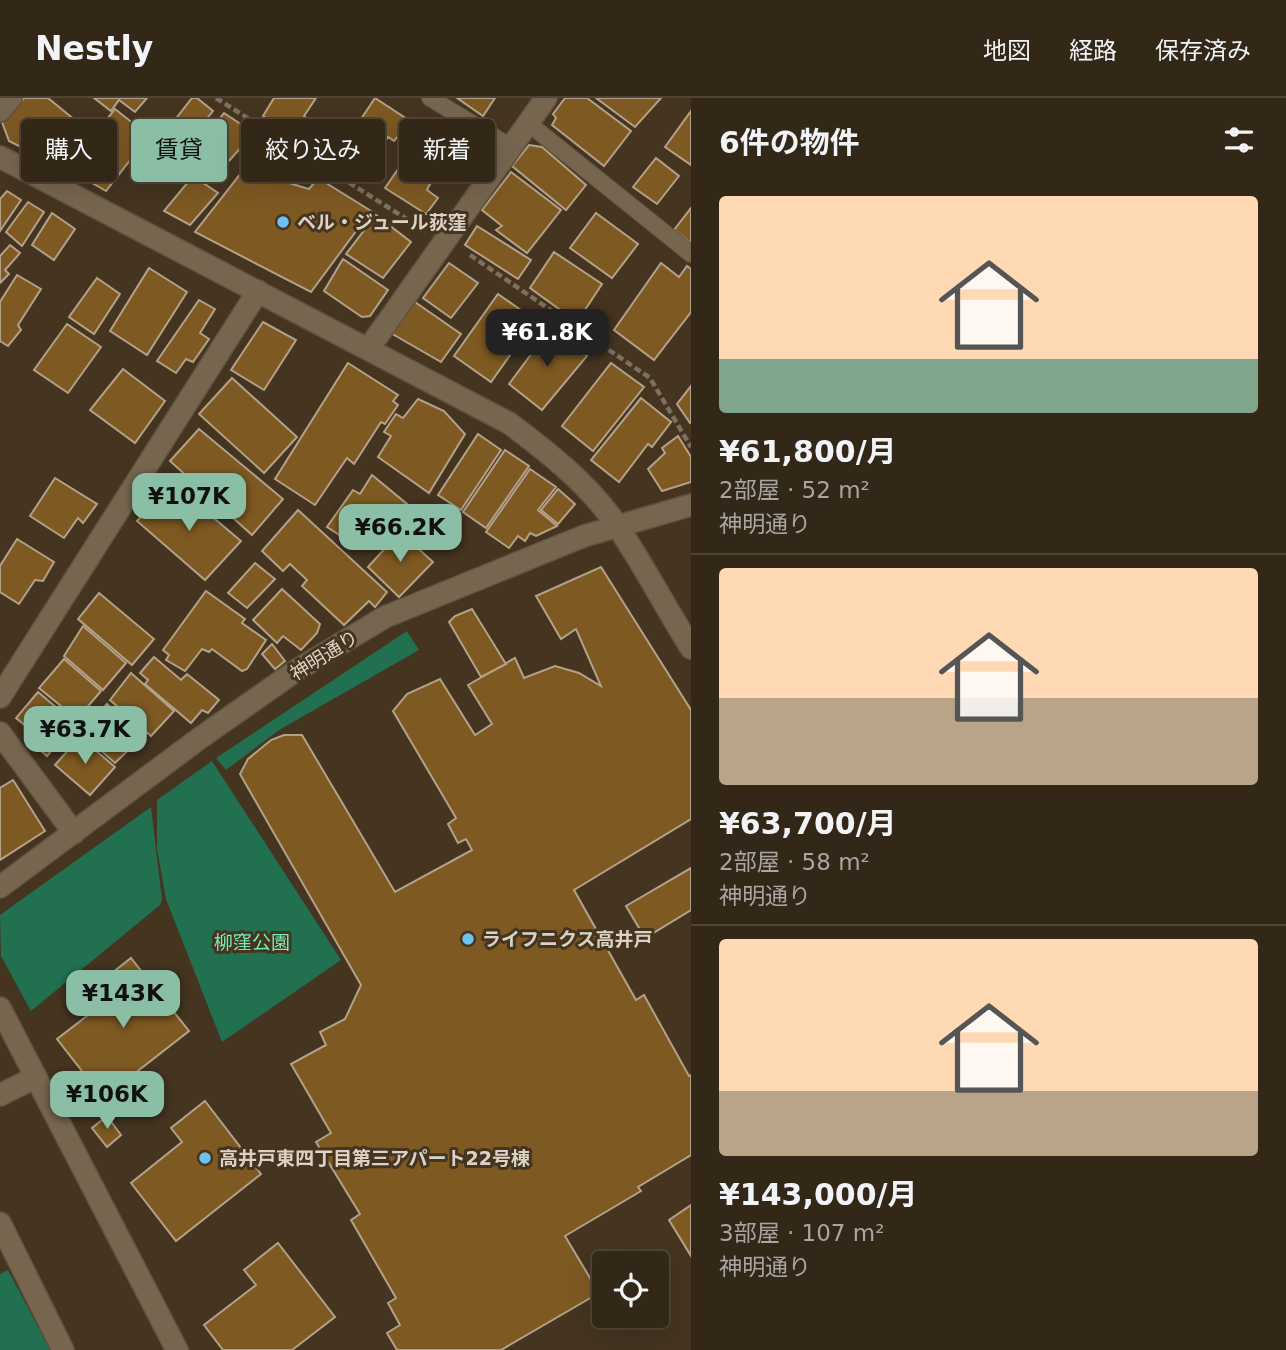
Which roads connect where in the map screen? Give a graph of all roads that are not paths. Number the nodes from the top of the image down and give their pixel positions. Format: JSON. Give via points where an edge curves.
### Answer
{"nodes":[{"id":1,"x":11,"y":98,"type":"edge"},
{"id":2,"x":429,"y":98,"type":"edge"},
{"id":3,"x":546,"y":98,"type":"edge"},
{"id":4,"x":0,"y":111,"type":"edge"},
{"id":5,"x":528,"y":123,"type":"junction"},
{"id":6,"x":511,"y":147,"type":"junction"},
{"id":7,"x":0,"y":157,"type":"edge"},
{"id":8,"x":691,"y":254,"type":"edge"},
{"id":9,"x":258,"y":291,"type":"junction"},
{"id":10,"x":369,"y":348,"type":"junction"},
{"id":11,"x":691,"y":505,"type":"edge"},
{"id":12,"x":618,"y":527,"type":"junction"},
{"id":13,"x":691,"y":648,"type":"edge"},
{"id":14,"x":0,"y":697,"type":"edge"},
{"id":15,"x":0,"y":733,"type":"edge"},
{"id":16,"x":74,"y":833,"type":"junction"},
{"id":17,"x":0,"y":887,"type":"edge"},
{"id":18,"x":0,"y":1008,"type":"edge"},
{"id":19,"x":36,"y":1077,"type":"junction"},
{"id":20,"x":0,"y":1095,"type":"edge"},
{"id":21,"x":0,"y":1223,"type":"edge"},
{"id":22,"x":63,"y":1350,"type":"edge"},
{"id":23,"x":177,"y":1350,"type":"edge"}],
"edges":[{"from":1,"to":4,"type":"street"},
{"from":2,"to":6,"type":"lane"},
{"from":3,"to":5,"type":"street"},
{"from":5,"to":6,"type":"street"},
{"from":5,"to":8,"type":"lane"},
{"from":6,"to":10,"type":"street"},
{"from":7,"to":9,"type":"street"},
{"from":9,"to":10,"type":"street"},
{"from":9,"to":14,"type":"street"},
{"from":10,"to":12,"type":"street","via":[[509,423],[555,457]]},
{"from":11,"to":12,"type":"street","name":"神明通り"},
{"from":12,"to":13,"type":"street"},
{"from":12,"to":16,"type":"street","name":"神明通り","via":[[584,536],[385,617],[232,715]]},
{"from":15,"to":16,"type":"street"},
{"from":16,"to":17,"type":"street","name":"神明通り"},
{"from":18,"to":19,"type":"street"},
{"from":19,"to":20,"type":"street"},
{"from":19,"to":23,"type":"street"},
{"from":21,"to":22,"type":"street"}]}
